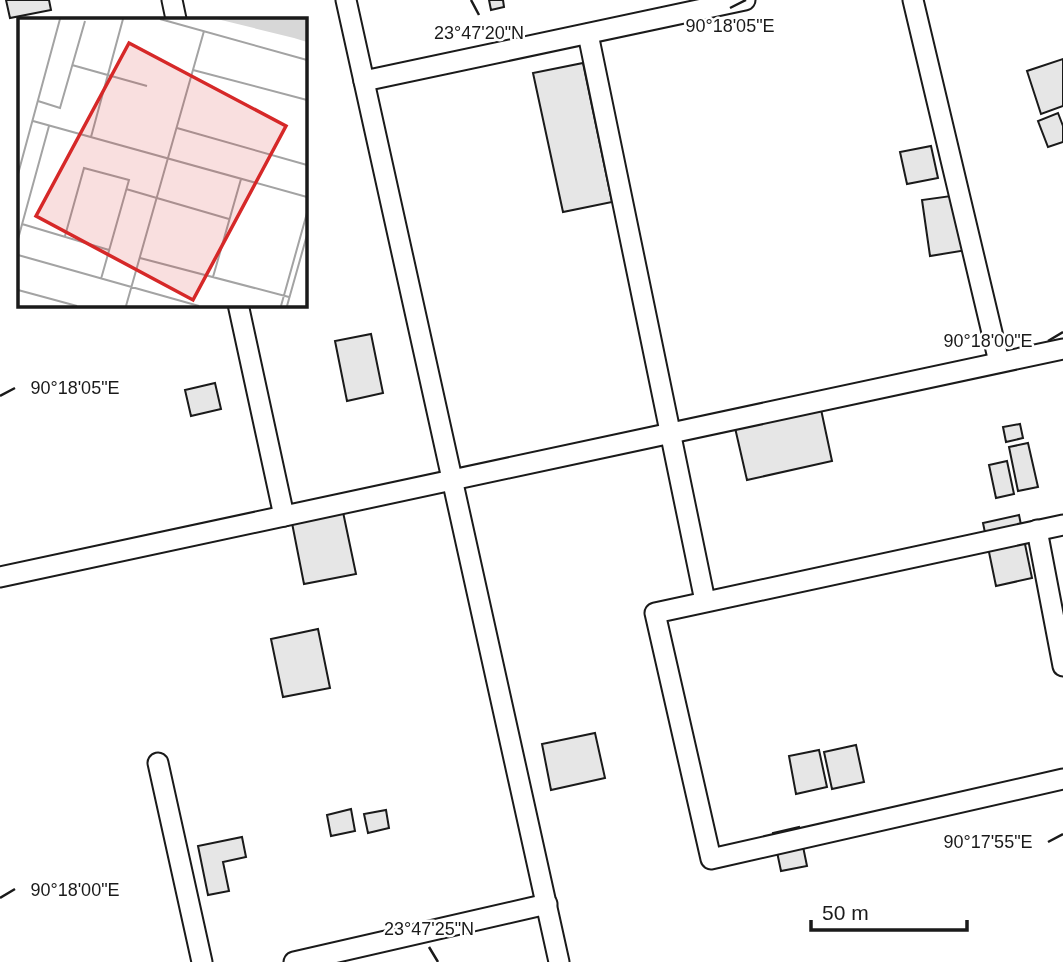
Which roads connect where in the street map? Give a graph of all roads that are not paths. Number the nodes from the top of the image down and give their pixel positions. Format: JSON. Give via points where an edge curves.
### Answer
{"nodes":[{"id":1,"x":172,"y":0,"type":"edge"},
{"id":2,"x":346,"y":0,"type":"edge"},
{"id":3,"x":745,"y":0,"type":"edge"},
{"id":4,"x":913,"y":0,"type":"edge"},
{"id":5,"x":176,"y":18,"type":"edge"},
{"id":6,"x":588,"y":34,"type":"junction"},
{"id":7,"x":364,"y":81,"type":"junction"},
{"id":8,"x":238,"y":306,"type":"edge"},
{"id":9,"x":1063,"y":349,"type":"edge"},
{"id":10,"x":999,"y":362,"type":"junction"},
{"id":11,"x":671,"y":433,"type":"junction"},
{"id":12,"x":453,"y":480,"type":"junction"},
{"id":13,"x":284,"y":516,"type":"junction"},
{"id":14,"x":1063,"y":525,"type":"edge"},
{"id":15,"x":1037,"y":530,"type":"junction"},
{"id":16,"x":0,"y":577,"type":"edge"},
{"id":17,"x":705,"y":601,"type":"junction"},
{"id":18,"x":1063,"y":666,"type":"edge"},
{"id":19,"x":158,"y":763,"type":"dead end"},
{"id":20,"x":1063,"y":779,"type":"edge"},
{"id":21,"x":547,"y":904,"type":"junction"},
{"id":22,"x":202,"y":962,"type":"edge"},
{"id":23,"x":294,"y":962,"type":"edge"},
{"id":24,"x":559,"y":962,"type":"edge"}],
"edges":[{"from":1,"to":5,"type":"street"},
{"from":2,"to":7,"type":"street"},
{"from":3,"to":6,"type":"street"},
{"from":4,"to":10,"type":"street"},
{"from":6,"to":7,"type":"street"},
{"from":6,"to":11,"type":"street"},
{"from":7,"to":12,"type":"street"},
{"from":8,"to":13,"type":"street"},
{"from":9,"to":10,"type":"street"},
{"from":10,"to":11,"type":"street"},
{"from":11,"to":12,"type":"street"},
{"from":11,"to":17,"type":"street"},
{"from":12,"to":13,"type":"street"},
{"from":12,"to":21,"type":"street"},
{"from":13,"to":16,"type":"street"},
{"from":14,"to":15,"type":"street"},
{"from":15,"to":17,"type":"street"},
{"from":15,"to":18,"type":"street"},
{"from":17,"to":20,"type":"street","via":[[654,613],[711,859]]},
{"from":19,"to":22,"type":"street"},
{"from":21,"to":23,"type":"street"},
{"from":21,"to":24,"type":"street"}]}
